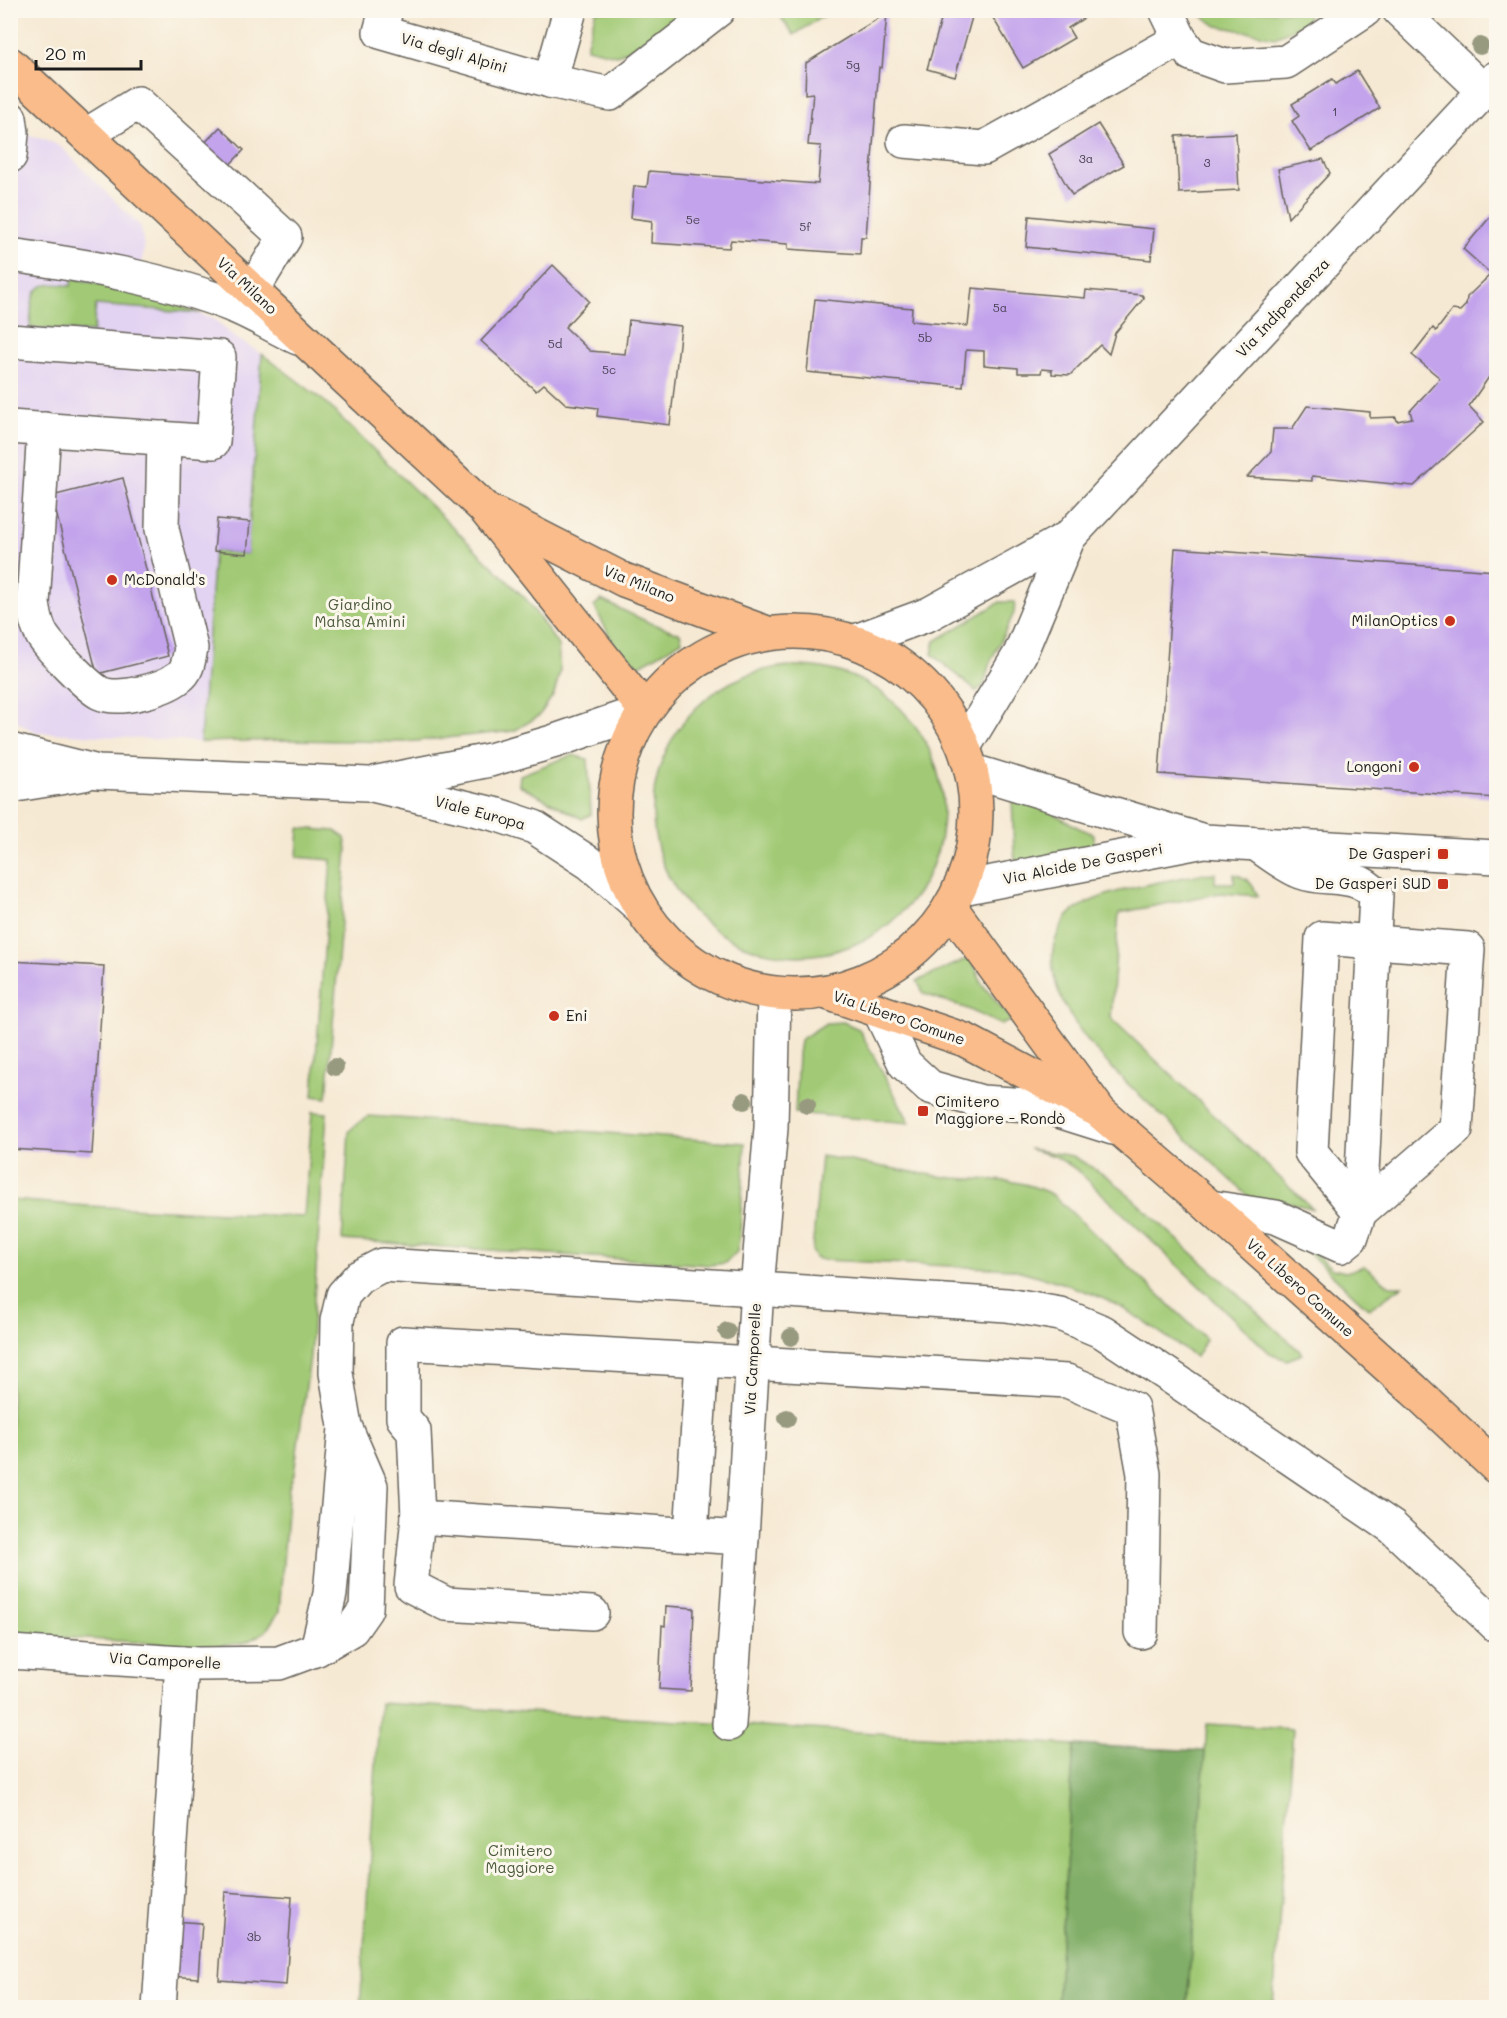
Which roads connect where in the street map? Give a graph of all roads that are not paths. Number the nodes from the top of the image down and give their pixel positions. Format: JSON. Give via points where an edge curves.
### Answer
{"nodes":[{"id":1,"x":386,"y":10,"type":"edge"},
{"id":2,"x":570,"y":10,"type":"edge"},
{"id":3,"x":718,"y":10,"type":"edge"},
{"id":4,"x":1166,"y":10,"type":"edge"},
{"id":5,"x":1365,"y":10,"type":"edge"},
{"id":6,"x":1399,"y":10,"type":"edge"},
{"id":7,"x":1180,"y":39,"type":"junction"},
{"id":8,"x":10,"y":64,"type":"edge"},
{"id":9,"x":550,"y":81,"type":"junction"},
{"id":10,"x":1490,"y":84,"type":"edge"},
{"id":11,"x":10,"y":118,"type":"edge"},
{"id":12,"x":86,"y":135,"type":"junction"},
{"id":13,"x":904,"y":141,"type":"dead end"},
{"id":14,"x":10,"y":156,"type":"edge"},
{"id":15,"x":14,"y":251,"type":"edge"},
{"id":16,"x":252,"y":291,"type":"junction"},
{"id":17,"x":10,"y":341,"type":"edge"},
{"id":18,"x":307,"y":343,"type":"junction"},
{"id":19,"x":10,"y":427,"type":"edge"},
{"id":20,"x":44,"y":429,"type":"junction"},
{"id":21,"x":164,"y":438,"type":"junction"},
{"id":22,"x":483,"y":508,"type":"junction"},
{"id":23,"x":1069,"y":537,"type":"junction"},
{"id":24,"x":767,"y":633,"type":"junction"},
{"id":25,"x":856,"y":641,"type":"junction"},
{"id":26,"x":645,"y":711,"type":"junction"},
{"id":27,"x":10,"y":750,"type":"edge"},
{"id":28,"x":969,"y":758,"type":"junction"},
{"id":29,"x":98,"y":772,"type":"junction"},
{"id":30,"x":368,"y":784,"type":"junction"},
{"id":31,"x":10,"y":786,"type":"edge"},
{"id":32,"x":1204,"y":841,"type":"junction"},
{"id":33,"x":1256,"y":844,"type":"junction"},
{"id":34,"x":1497,"y":857,"type":"edge"},
{"id":35,"x":957,"y":898,"type":"junction"},
{"id":36,"x":640,"y":907,"type":"junction"},
{"id":37,"x":1373,"y":942,"type":"junction"},
{"id":38,"x":824,"y":992,"type":"junction"},
{"id":39,"x":774,"y":993,"type":"junction"},
{"id":40,"x":880,"y":1012,"type":"junction"},
{"id":41,"x":1111,"y":1122,"type":"junction"},
{"id":42,"x":1210,"y":1207,"type":"junction"},
{"id":43,"x":1360,"y":1212,"type":"junction"},
{"id":44,"x":757,"y":1288,"type":"junction"},
{"id":45,"x":702,"y":1360,"type":"junction"},
{"id":46,"x":753,"y":1363,"type":"junction"},
{"id":47,"x":1497,"y":1467,"type":"edge"},
{"id":48,"x":418,"y":1517,"type":"junction"},
{"id":49,"x":691,"y":1535,"type":"junction"},
{"id":50,"x":742,"y":1538,"type":"junction"},
{"id":51,"x":592,"y":1612,"type":"dead end"},
{"id":52,"x":1497,"y":1625,"type":"edge"},
{"id":53,"x":1141,"y":1632,"type":"dead end"},
{"id":54,"x":10,"y":1652,"type":"edge"},
{"id":55,"x":182,"y":1663,"type":"junction"},
{"id":56,"x":729,"y":1724,"type":"dead end"},
{"id":57,"x":159,"y":2007,"type":"edge"}],
"edges":[{"from":1,"to":9,"type":"street","name":"Via degli Alpini","via":[[380,32]]},
{"from":2,"to":9,"type":"street"},
{"from":3,"to":9,"type":"street","via":[[610,94]]},
{"from":4,"to":7,"type":"street"},
{"from":5,"to":7,"type":"street","via":[[1286,62],[1225,66],[1191,54]]},
{"from":6,"to":10,"type":"street"},
{"from":7,"to":13,"type":"street","via":[[984,148]]},
{"from":8,"to":12,"type":"main road","name":"Via Milano"},
{"from":10,"to":23,"type":"street","name":"Via Indipendenza"},
{"from":11,"to":14,"type":"street"},
{"from":12,"to":16,"type":"main road","name":"Via Milano"},
{"from":12,"to":16,"type":"street","via":[[138,103],[285,237]]},
{"from":15,"to":18,"type":"street","via":[[179,289],[236,307]]},
{"from":16,"to":18,"type":"main road","name":"Via Milano"},
{"from":17,"to":21,"type":"street","via":[[219,357],[213,442]]},
{"from":18,"to":22,"type":"main road","name":"Via Milano"},
{"from":19,"to":20,"type":"street"},
{"from":20,"to":21,"type":"street"},
{"from":20,"to":21,"type":"street","via":[[33,604],[36,622],[43,638],[84,681],[101,694],[119,697],[157,688],[181,676],[191,648],[162,529]]},
{"from":22,"to":24,"type":"main road","name":"Via Milano","via":[[624,580]]},
{"from":22,"to":26,"type":"main road","name":"Via Milano"},
{"from":23,"to":25,"type":"street","name":"Via Indipendenza","via":[[929,614]]},
{"from":23,"to":28,"type":"street","name":"Via Indipendenza","via":[[1020,654]]},
{"from":24,"to":25,"type":"main road","via":[[812,632]]},
{"from":24,"to":26,"type":"main road","via":[[711,652],[678,674]]},
{"from":25,"to":28,"type":"main road","via":[[902,665],[939,701]]},
{"from":26,"to":30,"type":"street","name":"Viale Europa","via":[[490,760]]},
{"from":26,"to":36,"type":"main road","via":[[622,757],[613,808],[620,859]]},
{"from":27,"to":29,"type":"street","name":"Viale Europa"},
{"from":28,"to":32,"type":"street","name":"Via Alcide De Gasperi"},
{"from":28,"to":35,"type":"main road","via":[[977,831]]},
{"from":29,"to":30,"type":"street","name":"Viale Europa"},
{"from":29,"to":31,"type":"street","name":"Viale Europa"},
{"from":30,"to":36,"type":"street","name":"Viale Europa","via":[[534,827],[591,864]]},
{"from":32,"to":33,"type":"street","name":"Via Alcide De Gasperi"},
{"from":32,"to":35,"type":"street","name":"Via Alcide De Gasperi"},
{"from":33,"to":34,"type":"street","name":"Via Alcide De Gasperi"},
{"from":33,"to":37,"type":"street","via":[[1300,872],[1368,886],[1376,896]]},
{"from":35,"to":38,"type":"main road","via":[[918,948],[874,977]]},
{"from":35,"to":41,"type":"main road","name":"Via Libero Comune"},
{"from":36,"to":39,"type":"main road","via":[[665,940],[697,966],[734,984]]},
{"from":37,"to":43,"type":"street"},
{"from":37,"to":43,"type":"street","via":[[1322,938],[1312,1128],[1311,1152]]},
{"from":37,"to":43,"type":"street","via":[[1468,949],[1456,1130]]},
{"from":38,"to":39,"type":"main road"},
{"from":38,"to":40,"type":"main road","name":"Via Libero Comune"},
{"from":39,"to":44,"type":"street","name":"Via Camporelle","via":[[771,1128]]},
{"from":40,"to":41,"type":"main road","name":"Via Libero Comune","via":[[965,1040]]},
{"from":40,"to":41,"type":"street","via":[[905,1064],[930,1087],[982,1102],[1043,1106]]},
{"from":41,"to":42,"type":"main road","name":"Via Libero Comune"},
{"from":42,"to":43,"type":"street","via":[[1276,1217],[1341,1246],[1351,1238]]},
{"from":42,"to":47,"type":"main road","name":"Via Libero Comune"},
{"from":44,"to":46,"type":"street","name":"Via Camporelle"},
{"from":44,"to":52,"type":"street","via":[[1007,1305],[1060,1314],[1103,1332],[1392,1527]]},
{"from":44,"to":55,"type":"street","name":"Via Camporelle","via":[[382,1264],[359,1277],[343,1295],[337,1321],[336,1373],[345,1426],[330,1594],[317,1649],[279,1663]]},
{"from":45,"to":46,"type":"street"},
{"from":45,"to":48,"type":"street","via":[[403,1343],[403,1418],[414,1431]]},
{"from":45,"to":49,"type":"street"},
{"from":46,"to":50,"type":"street","name":"Via Camporelle"},
{"from":46,"to":53,"type":"street","via":[[1067,1381],[1132,1408],[1144,1474]]},
{"from":48,"to":49,"type":"street"},
{"from":48,"to":51,"type":"street","via":[[411,1586],[446,1604]]},
{"from":49,"to":50,"type":"street"},
{"from":50,"to":56,"type":"street","name":"Via Camporelle"},
{"from":54,"to":55,"type":"street","name":"Via Camporelle"},
{"from":55,"to":57,"type":"street"}]}
